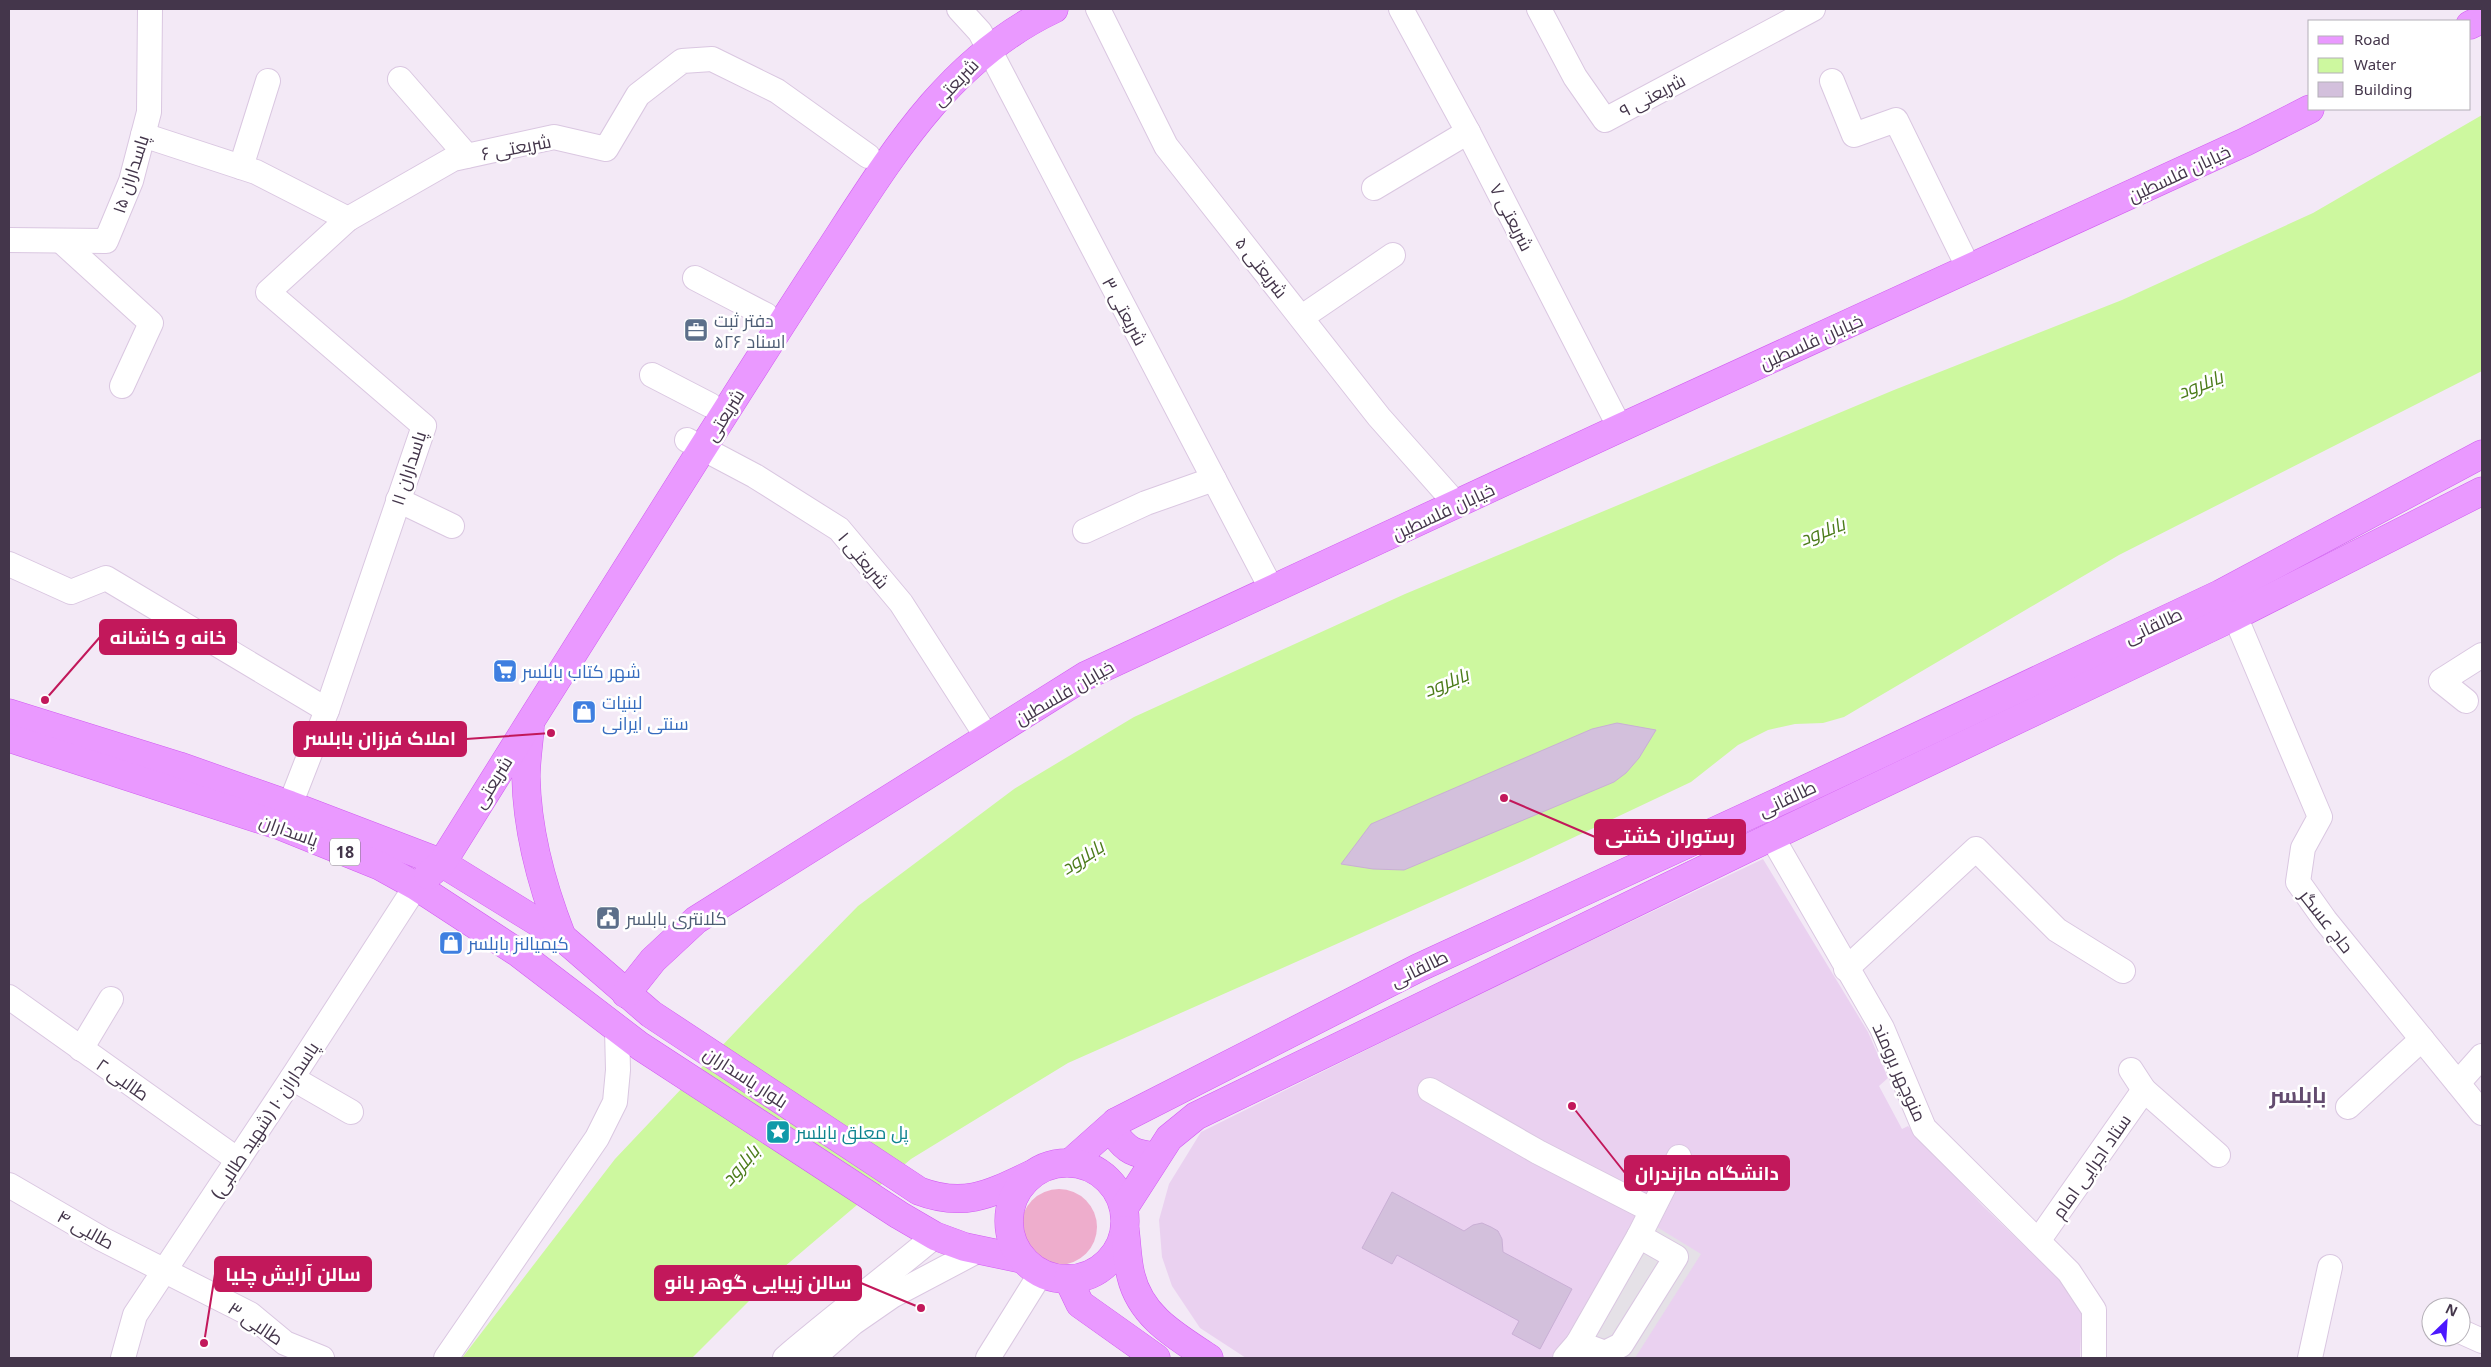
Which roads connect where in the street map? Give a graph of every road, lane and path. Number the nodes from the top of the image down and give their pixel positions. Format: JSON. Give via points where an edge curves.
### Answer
{"nodes":[{"id":1,"x":150,"y":9,"type":"edge"},
{"id":2,"x":959,"y":9,"type":"edge"},
{"id":3,"x":1015,"y":9,"type":"edge"},
{"id":4,"x":1054,"y":9,"type":"edge"},
{"id":5,"x":1098,"y":9,"type":"edge"},
{"id":6,"x":1401,"y":9,"type":"edge"},
{"id":7,"x":1539,"y":9,"type":"edge"},
{"id":8,"x":1812,"y":9,"type":"edge"},
{"id":9,"x":984,"y":40,"type":"junction"},
{"id":10,"x":400,"y":79,"type":"dead end"},
{"id":11,"x":268,"y":81,"type":"dead end"},
{"id":12,"x":1832,"y":81,"type":"dead end"},
{"id":13,"x":2308,"y":110,"type":"edge"},
{"id":14,"x":1468,"y":132,"type":"junction"},
{"id":15,"x":143,"y":135,"type":"junction"},
{"id":16,"x":467,"y":156,"type":"junction"},
{"id":17,"x":868,"y":156,"type":"junction"},
{"id":18,"x":240,"y":167,"type":"junction"},
{"id":19,"x":1374,"y":188,"type":"dead end"},
{"id":20,"x":348,"y":219,"type":"junction"},
{"id":21,"x":9,"y":240,"type":"edge"},
{"id":22,"x":61,"y":241,"type":"junction"},
{"id":23,"x":1393,"y":254,"type":"dead end"},
{"id":24,"x":1970,"y":269,"type":"junction"},
{"id":25,"x":695,"y":278,"type":"dead end"},
{"id":26,"x":766,"y":315,"type":"junction"},
{"id":27,"x":1302,"y":317,"type":"junction"},
{"id":28,"x":652,"y":375,"type":"dead end"},
{"id":29,"x":122,"y":386,"type":"dead end"},
{"id":30,"x":710,"y":405,"type":"junction"},
{"id":31,"x":1620,"y":428,"type":"junction"},
{"id":32,"x":696,"y":443,"type":"junction"},
{"id":33,"x":2475,"y":458,"type":"edge"},
{"id":34,"x":1214,"y":479,"type":"junction"},
{"id":35,"x":2482,"y":491,"type":"edge"},
{"id":36,"x":398,"y":500,"type":"junction"},
{"id":37,"x":1458,"y":504,"type":"junction"},
{"id":38,"x":452,"y":526,"type":"dead end"},
{"id":39,"x":1084,"y":530,"type":"dead end"},
{"id":40,"x":9,"y":564,"type":"edge"},
{"id":41,"x":1272,"y":590,"type":"junction"},
{"id":42,"x":2235,"y":616,"type":"junction"},
{"id":43,"x":2482,"y":655,"type":"edge"},
{"id":44,"x":2466,"y":701,"type":"dead end"},
{"id":45,"x":327,"y":710,"type":"junction"},
{"id":46,"x":9,"y":713,"type":"edge"},
{"id":47,"x":531,"y":720,"type":"junction"},
{"id":48,"x":988,"y":737,"type":"junction"},
{"id":49,"x":9,"y":738,"type":"edge"},
{"id":50,"x":290,"y":805,"type":"junction"},
{"id":51,"x":1772,"y":837,"type":"junction"},
{"id":52,"x":433,"y":859,"type":"junction"},
{"id":53,"x":416,"y":886,"type":"junction"},
{"id":54,"x":562,"y":937,"type":"junction"},
{"id":55,"x":1846,"y":969,"type":"junction"},
{"id":56,"x":2123,"y":971,"type":"dead end"},
{"id":57,"x":626,"y":994,"type":"junction"},
{"id":58,"x":9,"y":997,"type":"edge"},
{"id":59,"x":111,"y":999,"type":"dead end"},
{"id":60,"x":617,"y":1029,"type":"junction"},
{"id":61,"x":2422,"y":1039,"type":"junction"},
{"id":62,"x":640,"y":1046,"type":"joint"},
{"id":63,"x":81,"y":1049,"type":"junction"},
{"id":64,"x":2482,"y":1056,"type":"edge"},
{"id":65,"x":2131,"y":1070,"type":"dead end"},
{"id":66,"x":292,"y":1078,"type":"junction"},
{"id":67,"x":2458,"y":1083,"type":"junction"},
{"id":68,"x":1430,"y":1090,"type":"dead end"},
{"id":69,"x":2144,"y":1090,"type":"junction"},
{"id":70,"x":2348,"y":1107,"type":"dead end"},
{"id":71,"x":351,"y":1112,"type":"dead end"},
{"id":72,"x":2482,"y":1113,"type":"edge"},
{"id":73,"x":1116,"y":1122,"type":"junction"},
{"id":74,"x":2218,"y":1155,"type":"dead end"},
{"id":75,"x":1156,"y":1156,"type":"junction"},
{"id":76,"x":1679,"y":1157,"type":"dead end"},
{"id":77,"x":238,"y":1160,"type":"junction"},
{"id":78,"x":1071,"y":1162,"type":"junction"},
{"id":79,"x":1030,"y":1175,"type":"junction"},
{"id":80,"x":9,"y":1185,"type":"edge"},
{"id":81,"x":1651,"y":1210,"type":"junction"},
{"id":82,"x":1125,"y":1218,"type":"junction"},
{"id":83,"x":935,"y":1236,"type":"junction"},
{"id":84,"x":1639,"y":1236,"type":"junction"},
{"id":85,"x":2038,"y":1241,"type":"junction"},
{"id":86,"x":979,"y":1250,"type":"junction"},
{"id":87,"x":1032,"y":1266,"type":"junction"},
{"id":88,"x":2330,"y":1267,"type":"dead end"},
{"id":89,"x":165,"y":1270,"type":"junction"},
{"id":90,"x":1068,"y":1279,"type":"junction"},
{"id":91,"x":1571,"y":1350,"type":"edge"},
{"id":92,"x":123,"y":1358,"type":"edge"},
{"id":93,"x":322,"y":1358,"type":"edge"},
{"id":94,"x":446,"y":1358,"type":"edge"},
{"id":95,"x":785,"y":1358,"type":"edge"},
{"id":96,"x":813,"y":1358,"type":"edge"},
{"id":97,"x":988,"y":1358,"type":"edge"},
{"id":98,"x":1156,"y":1358,"type":"edge"},
{"id":99,"x":1209,"y":1358,"type":"edge"},
{"id":100,"x":2094,"y":1358,"type":"edge"},
{"id":101,"x":2310,"y":1358,"type":"edge"}],
"edges":[{"from":1,"to":15,"type":"street","name":"پاسداران ۱۵","via":[[149,112]]},
{"from":2,"to":9,"type":"street","name":"شریعتی ۳"},
{"from":3,"to":9,"type":"main road","name":"شریعتی"},
{"from":4,"to":9,"type":"main road","name":"شریعتی"},
{"from":5,"to":27,"type":"street","name":"شریعتی ۵","via":[[1166,146]]},
{"from":6,"to":14,"type":"street","name":"شریعتی ۷"},
{"from":7,"to":8,"type":"street","name":"شریعتی ۹","via":[[1575,77],[1605,120]]},
{"from":9,"to":17,"type":"main road","name":"شریعتی","via":[[902,111]]},
{"from":9,"to":32,"type":"main road","name":"شریعتی","via":[[884,166]]},
{"from":9,"to":34,"type":"street","name":"شریعتی ۳"},
{"from":10,"to":16,"type":"street"},
{"from":11,"to":18,"type":"street"},
{"from":12,"to":24,"type":"street","via":[[1854,134],[1896,120]]},
{"from":13,"to":24,"type":"main road","name":"خیابان فلسطین"},
{"from":14,"to":19,"type":"street"},
{"from":14,"to":31,"type":"street","name":"شریعتی ۷"},
{"from":15,"to":18,"type":"street"},
{"from":15,"to":22,"type":"street","name":"پاسداران ۱۵","via":[[131,181],[106,241]]},
{"from":16,"to":17,"type":"street","name":"شریعتی ۶","via":[[554,137],[606,149],[638,95],[682,61],[712,59],[777,91]]},
{"from":16,"to":20,"type":"street","name":"شریعتی ۶","via":[[453,159]]},
{"from":17,"to":26,"type":"main road","name":"شریعتی"},
{"from":18,"to":20,"type":"street"},
{"from":20,"to":36,"type":"street","name":"پاسداران ۱۱","via":[[268,292],[424,426]]},
{"from":21,"to":22,"type":"street","name":"پاسداران ۱۵"},
{"from":22,"to":29,"type":"street","via":[[151,323]]},
{"from":23,"to":27,"type":"street"},
{"from":24,"to":31,"type":"main road","name":"خیابان فلسطین"},
{"from":25,"to":26,"type":"street"},
{"from":26,"to":30,"type":"main road","name":"شریعتی"},
{"from":27,"to":37,"type":"street","name":"شریعتی ۵","via":[[1379,417]]},
{"from":28,"to":30,"type":"street"},
{"from":30,"to":32,"type":"main road","name":"شریعتی"},
{"from":31,"to":37,"type":"main road","name":"خیابان فلسطین"},
{"from":32,"to":47,"type":"main road","name":"شریعتی"},
{"from":32,"to":48,"type":"street","name":"شریعتی ۱","via":[[839,529],[901,603]]},
{"from":32,"to":52,"type":"main road","name":"شریعتی"},
{"from":33,"to":35,"type":"main road"},
{"from":33,"to":73,"type":"main road","name":"طالقانی","via":[[2220,594],[1418,968]]},
{"from":34,"to":39,"type":"street"},
{"from":34,"to":41,"type":"street","name":"شریعتی ۳"},
{"from":35,"to":42,"type":"main road","name":"طالقانی"},
{"from":36,"to":38,"type":"street"},
{"from":36,"to":45,"type":"street","name":"پاسداران ۱۱"},
{"from":37,"to":41,"type":"main road","name":"خیابان فلسطین"},
{"from":40,"to":45,"type":"street","via":[[71,592],[106,578]]},
{"from":41,"to":48,"type":"main road","name":"خیابان فلسطین","via":[[1086,676]]},
{"from":42,"to":51,"type":"main road","name":"طالقانی"},
{"from":42,"to":61,"type":"street","name":"حاج عسگر","via":[[2320,817],[2303,848],[2298,882]]},
{"from":43,"to":44,"type":"street","via":[[2442,680]]},
{"from":45,"to":50,"type":"street","name":"پاسداران ۱۱"},
{"from":46,"to":50,"type":"main road","name":"پاسداران","number":"18","via":[[179,766]]},
{"from":47,"to":52,"type":"main road","name":"شریعتی"},
{"from":47,"to":54,"type":"main road","via":[[526,776],[534,852]]},
{"from":48,"to":57,"type":"main road","name":"خیابان فلسطین","via":[[696,920],[653,960]]},
{"from":49,"to":53,"type":"main road","name":"پاسداران","number":"18","via":[[281,826],[380,866]]},
{"from":50,"to":52,"type":"main road","name":"پاسداران","number":"18"},
{"from":51,"to":55,"type":"street","name":"منوچهر برومند"},
{"from":51,"to":75,"type":"main road","name":"طالقانی","via":[[1196,1116],[1169,1138]]},
{"from":52,"to":53,"type":"main road"},
{"from":52,"to":54,"type":"main road","name":"پاسداران","number":"18"},
{"from":53,"to":60,"type":"main road","name":"پاسداران","number":"18","via":[[517,952]]},
{"from":53,"to":66,"type":"street","name":"پاسداران ۱۰ (شهید طالبی)"},
{"from":54,"to":57,"type":"main road","name":"پاسداران","number":"18"},
{"from":55,"to":56,"type":"street","via":[[1976,849],[2057,930]]},
{"from":55,"to":85,"type":"street","name":"منوچهر برومند","via":[[1882,1028],[1924,1128]]},
{"from":57,"to":79,"type":"main road","name":"بلوار پاسداران","via":[[651,1014],[919,1191],[936,1198],[973,1199]]},
{"from":58,"to":63,"type":"street","name":"طالبی ۲"},
{"from":59,"to":63,"type":"street"},
{"from":60,"to":62,"type":"main road","name":"پاسداران","number":"18"},
{"from":60,"to":94,"type":"street","via":[[615,1102],[597,1138]]},
{"from":61,"to":67,"type":"street","name":"حاج عسگر"},
{"from":61,"to":70,"type":"street"},
{"from":62,"to":83,"type":"main road","name":"بلوار پاسداران"},
{"from":63,"to":77,"type":"street","name":"طالبی ۲"},
{"from":64,"to":67,"type":"street"},
{"from":65,"to":69,"type":"street"},
{"from":66,"to":71,"type":"street"},
{"from":66,"to":77,"type":"street","name":"پاسداران ۱۰ (شهید طالبی)"},
{"from":67,"to":72,"type":"street","name":"حاج عسگر"},
{"from":68,"to":81,"type":"street","via":[[1538,1152]]},
{"from":69,"to":74,"type":"street"},
{"from":69,"to":85,"type":"street","name":"ستاد اجرایی امام"},
{"from":73,"to":75,"type":"main road","via":[[1114,1133],[1124,1147],[1139,1155]]},
{"from":73,"to":78,"type":"main road","name":"طالقانی"},
{"from":75,"to":82,"type":"main road","name":"طالقانی"},
{"from":76,"to":81,"type":"street"},
{"from":77,"to":89,"type":"street","name":"پاسداران ۱۰ (شهید طالبی)"},
{"from":78,"to":79,"type":"main road","via":[[1052,1164]]},
{"from":78,"to":82,"type":"main road","via":[[1105,1176],[1117,1190]]},
{"from":79,"to":87,"type":"main road","via":[[1015,1194],[1009,1212],[1010,1236]]},
{"from":80,"to":89,"type":"street","name":"طالبی ۴","via":[[102,1239]]},
{"from":81,"to":84,"type":"street"},
{"from":82,"to":90,"type":"main road","via":[[1120,1246],[1109,1262],[1087,1276]]},
{"from":82,"to":99,"type":"main road","via":[[1130,1274],[1142,1305],[1164,1327]]},
{"from":83,"to":86,"type":"main road","name":"بلوار پاسداران"},
{"from":83,"to":95,"type":"street","via":[[840,1310]]},
{"from":84,"to":91,"type":"street"},
{"from":84,"to":91,"type":"street","via":[[1676,1257],[1620,1345],[1605,1353]]},
{"from":85,"to":100,"type":"street","name":"منوچهر برومند","via":[[2069,1272],[2094,1310]]},
{"from":86,"to":87,"type":"main road","name":"بلوار پاسداران"},
{"from":86,"to":96,"type":"street","via":[[892,1296],[853,1323]]},
{"from":87,"to":90,"type":"main road"},
{"from":87,"to":97,"type":"street"},
{"from":88,"to":101,"type":"street"},
{"from":89,"to":92,"type":"street","name":"پاسداران ۱۰ (شهید طالبی)","via":[[135,1315]]},
{"from":89,"to":93,"type":"street","name":"طالبی ۳","via":[[250,1314],[285,1343]]},
{"from":90,"to":98,"type":"main road","via":[[1080,1304]]}]}
